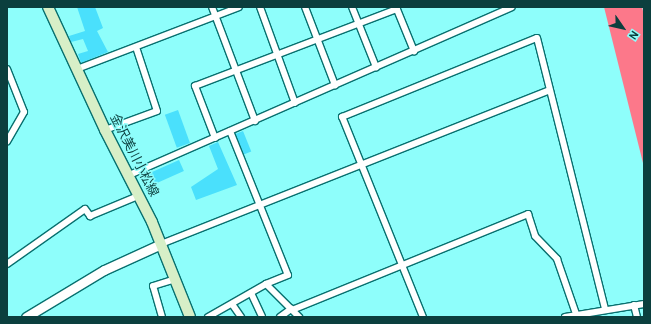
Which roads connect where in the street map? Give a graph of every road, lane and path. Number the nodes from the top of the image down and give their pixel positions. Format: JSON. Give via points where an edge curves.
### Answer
{"nodes":[{"id":1,"x":48,"y":7,"type":"edge"},
{"id":2,"x":212,"y":7,"type":"edge"},
{"id":3,"x":239,"y":7,"type":"edge"},
{"id":4,"x":260,"y":7,"type":"edge"},
{"id":5,"x":305,"y":7,"type":"edge"},
{"id":6,"x":352,"y":7,"type":"edge"},
{"id":7,"x":512,"y":7,"type":"edge"},
{"id":8,"x":397,"y":8,"type":"edge"},
{"id":9,"x":216,"y":16,"type":"junction"},
{"id":10,"x":358,"y":24,"type":"junction"},
{"id":11,"x":318,"y":40,"type":"junction"},
{"id":12,"x":136,"y":47,"type":"junction"},
{"id":13,"x":414,"y":51,"type":"junction"},
{"id":14,"x":277,"y":56,"type":"junction"},
{"id":15,"x":376,"y":67,"type":"junction"},
{"id":16,"x":7,"y":69,"type":"edge"},
{"id":17,"x":77,"y":69,"type":"junction"},
{"id":18,"x":237,"y":71,"type":"junction"},
{"id":19,"x":335,"y":85,"type":"junction"},
{"id":20,"x":550,"y":90,"type":"junction"},
{"id":21,"x":295,"y":103,"type":"junction"},
{"id":22,"x":255,"y":120,"type":"junction"},
{"id":23,"x":105,"y":130,"type":"junction"},
{"id":24,"x":230,"y":131,"type":"junction"},
{"id":25,"x":216,"y":138,"type":"junction"},
{"id":26,"x":7,"y":141,"type":"edge"},
{"id":27,"x":362,"y":165,"type":"junction"},
{"id":28,"x":127,"y":176,"type":"junction"},
{"id":29,"x":138,"y":196,"type":"junction"},
{"id":30,"x":261,"y":205,"type":"junction"},
{"id":31,"x":162,"y":244,"type":"junction"},
{"id":32,"x":7,"y":264,"type":"edge"},
{"id":33,"x":402,"y":265,"type":"junction"},
{"id":34,"x":176,"y":279,"type":"junction"},
{"id":35,"x":266,"y":284,"type":"junction"},
{"id":36,"x":251,"y":293,"type":"junction"},
{"id":37,"x":232,"y":304,"type":"junction"},
{"id":38,"x":644,"y":304,"type":"edge"},
{"id":39,"x":634,"y":305,"type":"junction"},
{"id":40,"x":605,"y":308,"type":"junction"},
{"id":41,"x":292,"y":309,"type":"junction"},
{"id":42,"x":576,"y":314,"type":"junction"},
{"id":43,"x":26,"y":317,"type":"edge"},
{"id":44,"x":162,"y":317,"type":"edge"},
{"id":45,"x":190,"y":317,"type":"edge"},
{"id":46,"x":208,"y":317,"type":"edge"},
{"id":47,"x":241,"y":317,"type":"edge"},
{"id":48,"x":262,"y":317,"type":"edge"},
{"id":49,"x":280,"y":317,"type":"edge"},
{"id":50,"x":299,"y":317,"type":"edge"},
{"id":51,"x":423,"y":317,"type":"edge"},
{"id":52,"x":565,"y":317,"type":"edge"},
{"id":53,"x":637,"y":317,"type":"edge"}],
"edges":[{"from":1,"to":17,"type":"main road","name":"金沢美川小松線"},
{"from":2,"to":9,"type":"street"},
{"from":3,"to":9,"type":"street"},
{"from":4,"to":14,"type":"street"},
{"from":5,"to":11,"type":"street"},
{"from":6,"to":10,"type":"street"},
{"from":7,"to":13,"type":"street"},
{"from":8,"to":10,"type":"street"},
{"from":8,"to":13,"type":"street"},
{"from":9,"to":12,"type":"street"},
{"from":9,"to":18,"type":"street"},
{"from":10,"to":11,"type":"street"},
{"from":10,"to":15,"type":"street"},
{"from":11,"to":14,"type":"street"},
{"from":11,"to":19,"type":"street"},
{"from":12,"to":17,"type":"street"},
{"from":12,"to":23,"type":"street","via":[[157,111]]},
{"from":13,"to":15,"type":"street"},
{"from":14,"to":18,"type":"street"},
{"from":14,"to":21,"type":"street"},
{"from":15,"to":19,"type":"street"},
{"from":16,"to":26,"type":"street","via":[[24,112]]},
{"from":17,"to":23,"type":"main road","name":"金沢美川小松線"},
{"from":18,"to":22,"type":"street"},
{"from":18,"to":25,"type":"street","via":[[195,86]]},
{"from":19,"to":21,"type":"street"},
{"from":20,"to":27,"type":"street"},
{"from":20,"to":27,"type":"street","via":[[537,38],[342,117]]},
{"from":20,"to":40,"type":"street"},
{"from":21,"to":22,"type":"street"},
{"from":22,"to":24,"type":"street"},
{"from":23,"to":28,"type":"main road","name":"金沢美川小松線"},
{"from":24,"to":25,"type":"street"},
{"from":24,"to":30,"type":"street"},
{"from":25,"to":28,"type":"street"},
{"from":27,"to":30,"type":"street"},
{"from":27,"to":33,"type":"street"},
{"from":28,"to":29,"type":"main road","name":"金沢美川小松線"},
{"from":29,"to":31,"type":"main road","name":"金沢美川小松線"},
{"from":29,"to":32,"type":"street","via":[[90,216],[85,209]]},
{"from":30,"to":31,"type":"street"},
{"from":30,"to":35,"type":"street","via":[[288,275]]},
{"from":31,"to":34,"type":"main road","name":"金沢美川小松線"},
{"from":31,"to":43,"type":"street","via":[[104,270]]},
{"from":33,"to":41,"type":"street"},
{"from":33,"to":42,"type":"street","via":[[528,214],[535,236],[557,259]]},
{"from":33,"to":51,"type":"street"},
{"from":34,"to":44,"type":"street","via":[[153,286]]},
{"from":34,"to":45,"type":"main road","name":"金沢美川小松線"},
{"from":35,"to":36,"type":"street"},
{"from":35,"to":41,"type":"street"},
{"from":36,"to":37,"type":"street"},
{"from":36,"to":48,"type":"street"},
{"from":37,"to":46,"type":"street"},
{"from":37,"to":47,"type":"street"},
{"from":38,"to":39,"type":"street"},
{"from":39,"to":40,"type":"street"},
{"from":39,"to":53,"type":"street"},
{"from":40,"to":42,"type":"street"},
{"from":41,"to":49,"type":"street"},
{"from":41,"to":50,"type":"street"},
{"from":42,"to":52,"type":"street"}]}
